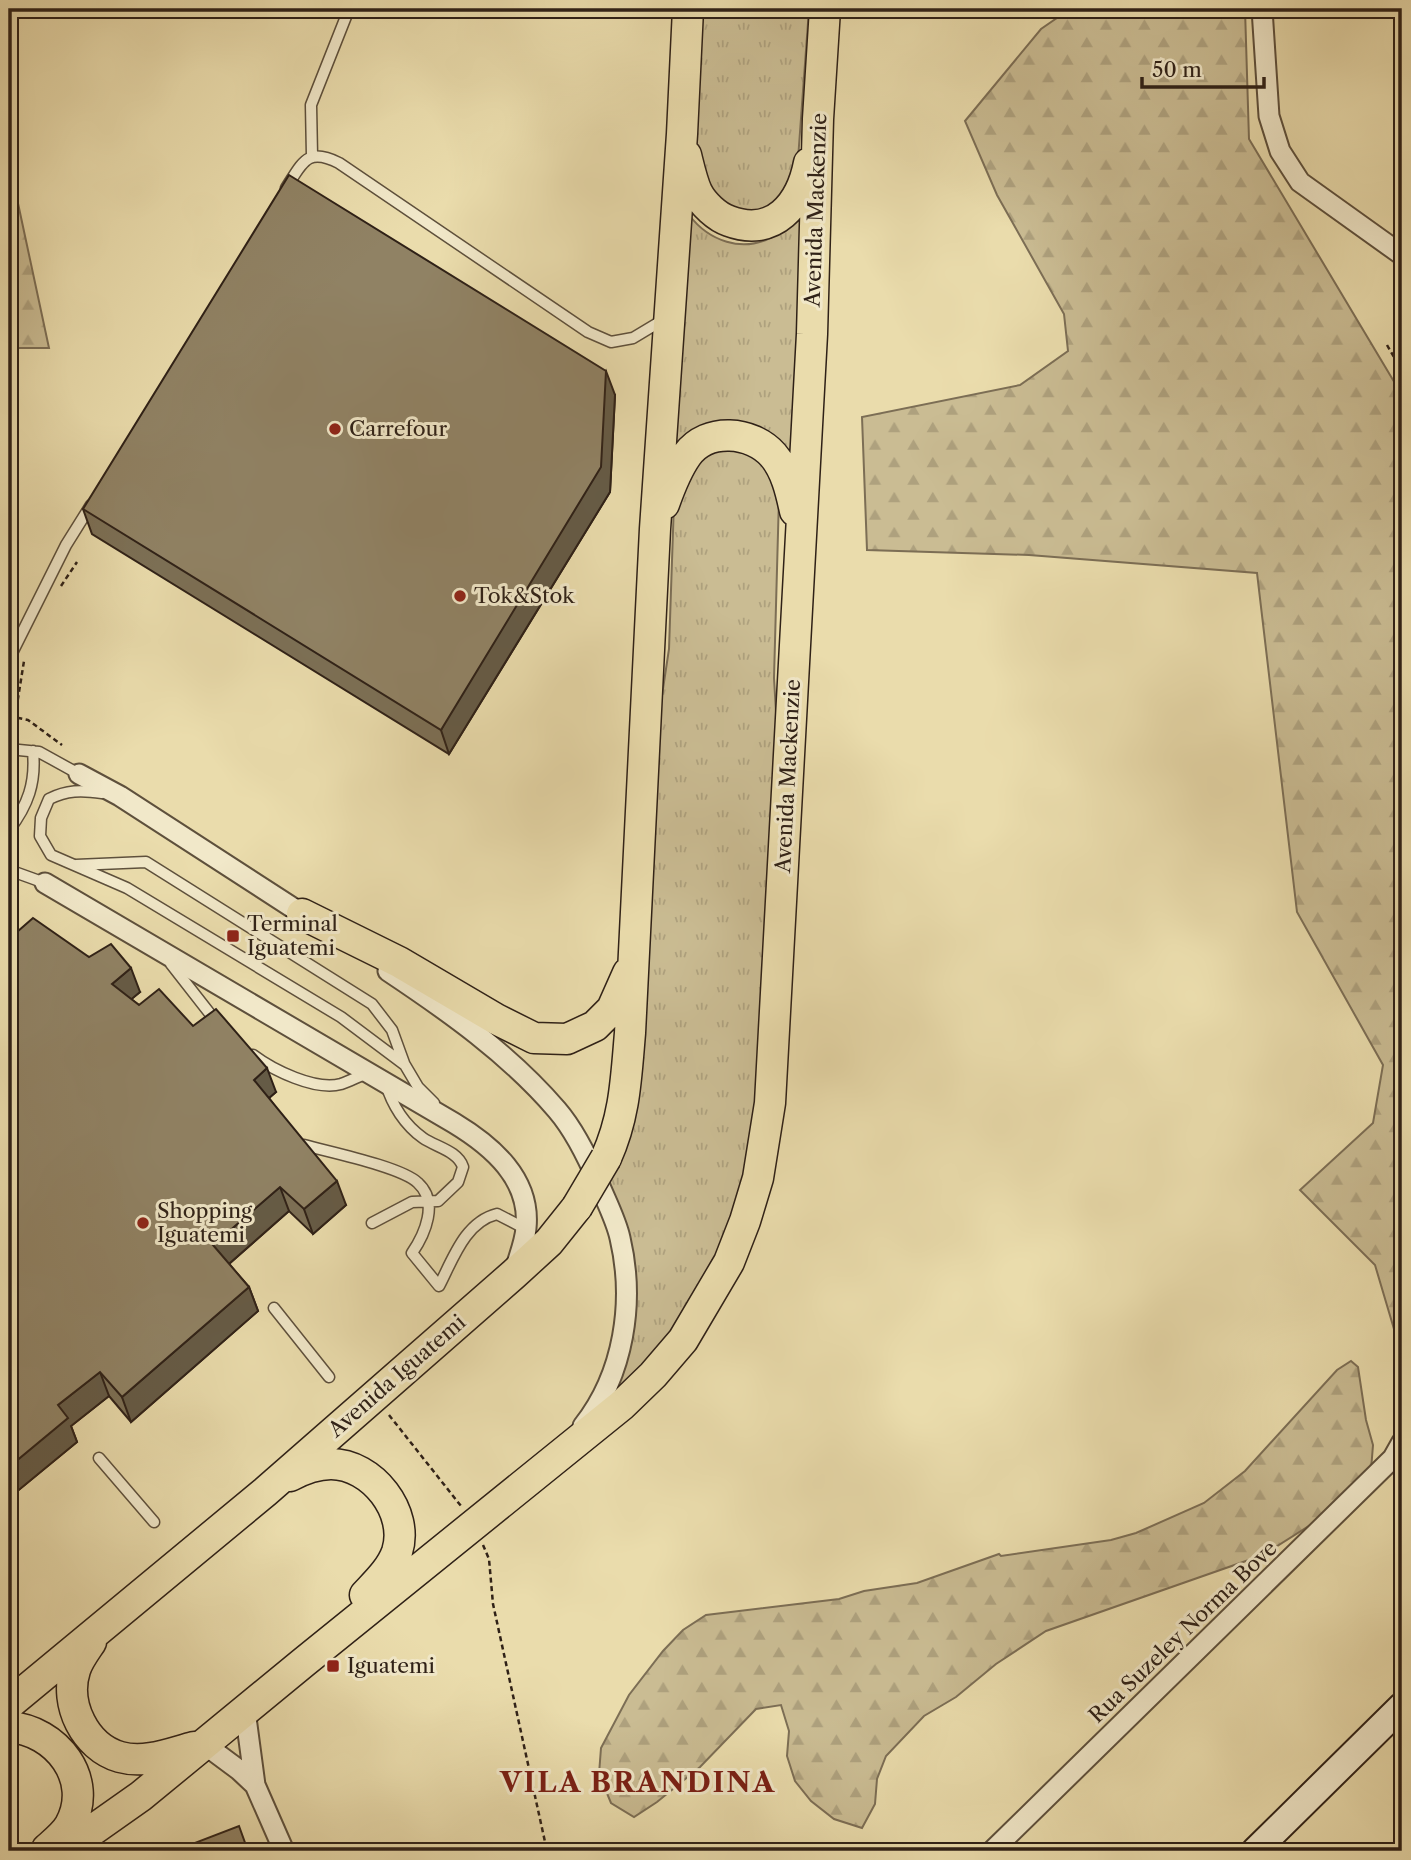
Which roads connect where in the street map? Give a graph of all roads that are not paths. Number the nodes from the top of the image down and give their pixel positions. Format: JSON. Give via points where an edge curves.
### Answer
{"nodes":[{"id":1,"x":349,"y":9,"type":"edge"},
{"id":2,"x":688,"y":9,"type":"edge"},
{"id":3,"x":825,"y":9,"type":"edge"},
{"id":4,"x":1262,"y":9,"type":"edge"},
{"id":5,"x":818,"y":119,"type":"junction"},
{"id":6,"x":682,"y":134,"type":"junction"},
{"id":7,"x":312,"y":156,"type":"junction"},
{"id":8,"x":281,"y":198,"type":"edge"},
{"id":9,"x":1402,"y":255,"type":"edge"},
{"id":10,"x":668,"y":317,"type":"junction"},
{"id":11,"x":100,"y":491,"type":"edge"},
{"id":12,"x":656,"y":529,"type":"junction"},
{"id":13,"x":801,"y":531,"type":"junction"},
{"id":14,"x":9,"y":659,"type":"edge"},
{"id":15,"x":9,"y":749,"type":"edge"},
{"id":16,"x":33,"y":751,"type":"junction"},
{"id":17,"x":79,"y":774,"type":"joint"},
{"id":18,"x":120,"y":796,"type":"junction"},
{"id":19,"x":9,"y":830,"type":"edge"},
{"id":20,"x":72,"y":865,"type":"junction"},
{"id":21,"x":9,"y":870,"type":"edge"},
{"id":22,"x":45,"y":883,"type":"joint"},
{"id":23,"x":302,"y":914,"type":"junction"},
{"id":24,"x":163,"y":952,"type":"junction"},
{"id":25,"x":635,"y":957,"type":"junction"},
{"id":26,"x":222,"y":1028,"type":"edge"},
{"id":27,"x":239,"y":1045,"type":"edge"},
{"id":28,"x":405,"y":1065,"type":"junction"},
{"id":29,"x":368,"y":1073,"type":"junction"},
{"id":30,"x":386,"y":1084,"type":"junction"},
{"id":31,"x":454,"y":1123,"type":"junction"},
{"id":32,"x":304,"y":1145,"type":"edge"},
{"id":33,"x":427,"y":1202,"type":"junction"},
{"id":34,"x":372,"y":1223,"type":"dead end"},
{"id":35,"x":526,"y":1229,"type":"junction"},
{"id":36,"x":514,"y":1274,"type":"junction"},
{"id":37,"x":274,"y":1308,"type":"dead end"},
{"id":38,"x":329,"y":1377,"type":"dead end"},
{"id":39,"x":1402,"y":1443,"type":"edge"},
{"id":40,"x":99,"y":1458,"type":"dead end"},
{"id":41,"x":547,"y":1466,"type":"junction"},
{"id":42,"x":265,"y":1492,"type":"junction"},
{"id":43,"x":154,"y":1522,"type":"dead end"},
{"id":44,"x":105,"y":1622,"type":"junction"},
{"id":45,"x":304,"y":1662,"type":"junction"},
{"id":46,"x":9,"y":1704,"type":"edge"},
{"id":47,"x":1402,"y":1706,"type":"edge"},
{"id":48,"x":245,"y":1710,"type":"junction"},
{"id":49,"x":9,"y":1727,"type":"edge"},
{"id":50,"x":204,"y":1744,"type":"junction"},
{"id":51,"x":255,"y":1785,"type":"junction"},
{"id":52,"x":141,"y":1797,"type":"junction"},
{"id":53,"x":44,"y":1851,"type":"edge"},
{"id":54,"x":63,"y":1851,"type":"edge"},
{"id":55,"x":79,"y":1851,"type":"edge"},
{"id":56,"x":284,"y":1851,"type":"edge"},
{"id":57,"x":992,"y":1851,"type":"edge"},
{"id":58,"x":1255,"y":1851,"type":"edge"}],
"edges":[{"from":1,"to":7,"type":"lane","via":[[311,105]]},
{"from":2,"to":6,"type":"main road"},
{"from":3,"to":5,"type":"main road","name":"Avenida Mackenzie"},
{"from":4,"to":9,"type":"street","via":[[1269,116],[1280,151],[1300,182]]},
{"from":5,"to":6,"type":"main road","via":[[799,195],[773,221],[755,227],[723,219],[698,194]]},
{"from":5,"to":13,"type":"main road","name":"Avenida Mackenzie"},
{"from":6,"to":10,"type":"main road"},
{"from":7,"to":8,"type":"lane"},
{"from":7,"to":10,"type":"lane","via":[[339,163],[588,332],[611,342],[633,338]]},
{"from":10,"to":12,"type":"main road"},
{"from":11,"to":14,"type":"lane","via":[[66,545]]},
{"from":12,"to":13,"type":"main road","via":[[670,485],[688,453],[704,440],[727,435],[745,437],[774,456],[789,484]]},
{"from":12,"to":25,"type":"main road"},
{"from":13,"to":41,"type":"main road","name":"Avenida Mackenzie","via":[[771,1103],[758,1178],[729,1262],[683,1340],[622,1405]]},
{"from":15,"to":16,"type":"lane"},
{"from":16,"to":17,"type":"lane"},
{"from":16,"to":19,"type":"lane","via":[[34,782]]},
{"from":17,"to":18,"type":"street"},
{"from":18,"to":20,"type":"lane","via":[[82,790],[49,799],[40,836],[51,855]]},
{"from":18,"to":23,"type":"street"},
{"from":20,"to":28,"type":"lane","via":[[127,888],[317,1002]]},
{"from":20,"to":28,"type":"lane","via":[[146,862],[372,1004],[392,1030]]},
{"from":21,"to":22,"type":"lane"},
{"from":22,"to":24,"type":"street"},
{"from":23,"to":25,"type":"main road","via":[[534,1038],[567,1039],[595,1026],[612,1009]]},
{"from":23,"to":41,"type":"street","via":[[440,1006],[520,1071],[558,1112],[586,1154],[620,1237],[628,1301],[608,1383],[594,1411]]},
{"from":24,"to":26,"type":"lane"},
{"from":24,"to":29,"type":"street"},
{"from":25,"to":36,"type":"main road","name":"Avenida Iguatemi","bridge":true,"via":[[623,1111],[616,1136],[577,1207],[549,1242]]},
{"from":27,"to":29,"type":"lane","via":[[269,1067],[308,1083],[339,1085]]},
{"from":28,"to":31,"type":"lane","via":[[418,1087]]},
{"from":29,"to":30,"type":"street"},
{"from":30,"to":31,"type":"street"},
{"from":30,"to":33,"type":"lane","via":[[391,1100],[414,1131],[462,1163],[458,1182],[443,1198]]},
{"from":31,"to":35,"type":"street","via":[[492,1148],[507,1166],[527,1205]]},
{"from":32,"to":33,"type":"lane","via":[[412,1177],[423,1188]]},
{"from":33,"to":34,"type":"lane","via":[[412,1202]]},
{"from":33,"to":35,"type":"lane","via":[[428,1222],[412,1253],[439,1286],[479,1220],[497,1214]]},
{"from":35,"to":36,"type":"street"},
{"from":36,"to":42,"type":"main road","name":"Avenida Iguatemi"},
{"from":37,"to":38,"type":"lane"},
{"from":39,"to":57,"type":"street","name":"Rua Suzeley Norma Bove","via":[[1392,1458]]},
{"from":40,"to":43,"type":"lane"},
{"from":41,"to":45,"type":"main road"},
{"from":42,"to":44,"type":"main road","name":"Avenida Iguatemi"},
{"from":42,"to":45,"type":"main road","via":[[305,1468],[332,1464],[355,1469],[374,1481],[396,1516],[398,1549],[391,1564],[365,1595],[320,1635]]},
{"from":44,"to":46,"type":"main road","name":"Avenida Iguatemi"},
{"from":44,"to":50,"type":"main road","via":[[74,1672],[73,1703],[85,1730],[102,1748],[121,1757],[146,1759]]},
{"from":45,"to":48,"type":"main road"},
{"from":47,"to":58,"type":"street"},
{"from":48,"to":50,"type":"main road"},
{"from":48,"to":51,"type":"street"},
{"from":49,"to":53,"type":"main road","via":[[34,1731],[53,1744],[75,1778],[77,1803],[70,1824]]},
{"from":50,"to":51,"type":"street"},
{"from":50,"to":52,"type":"main road"},
{"from":51,"to":56,"type":"street"},
{"from":52,"to":54,"type":"main road"},
{"from":52,"to":55,"type":"street"}]}
